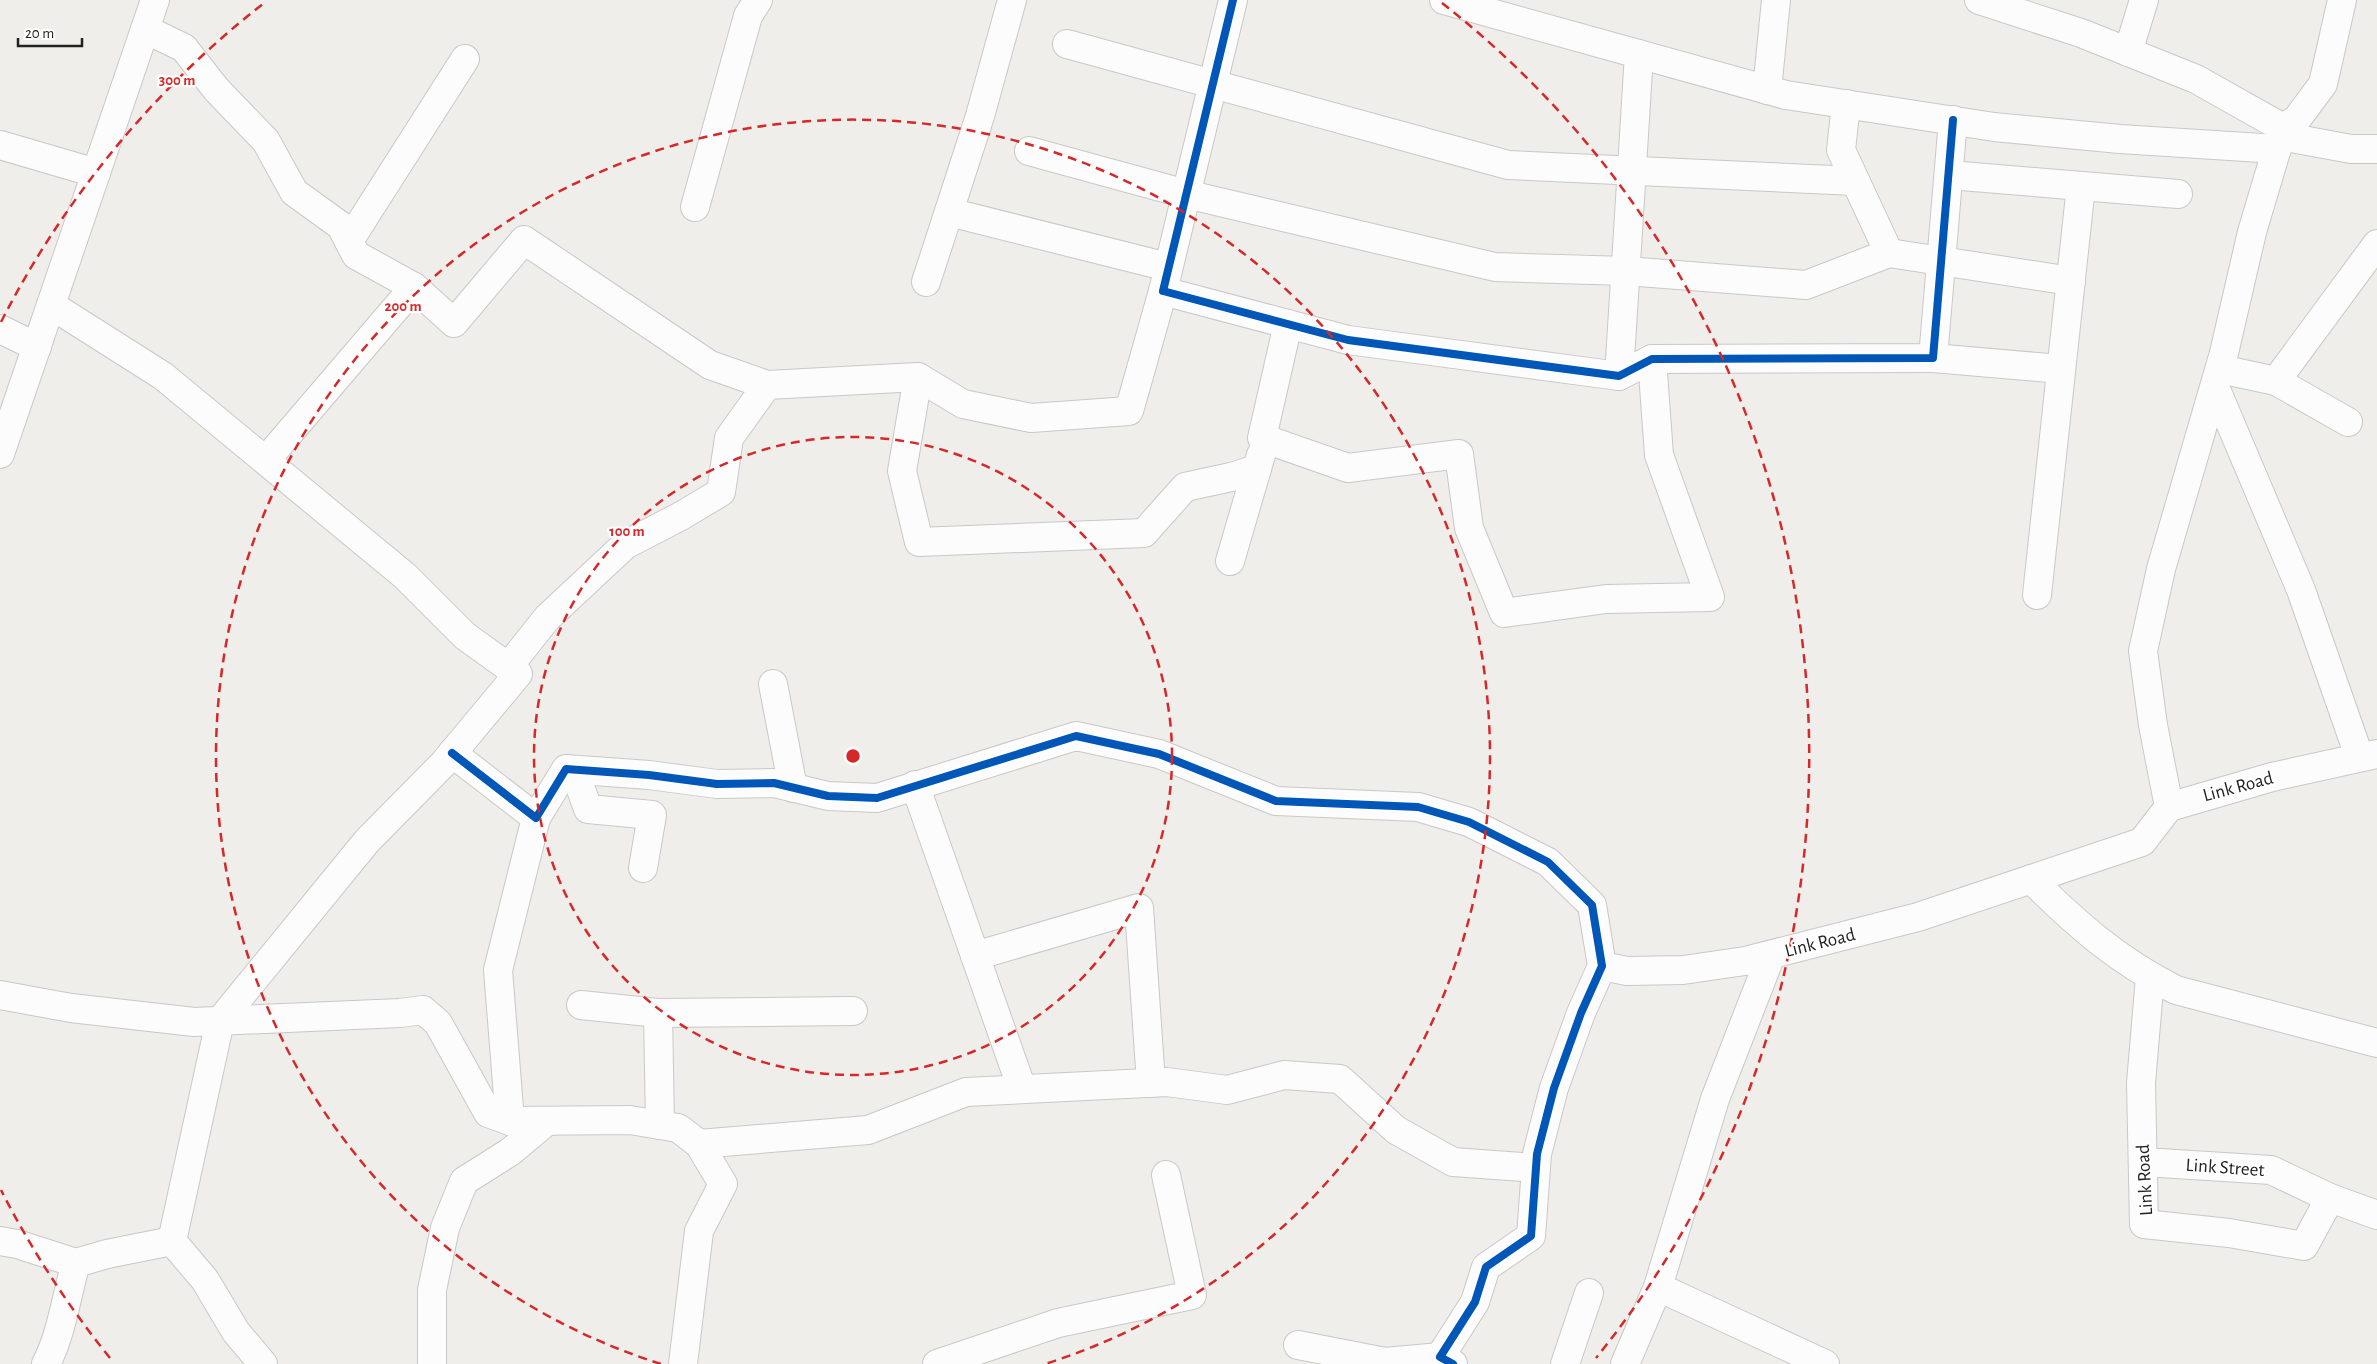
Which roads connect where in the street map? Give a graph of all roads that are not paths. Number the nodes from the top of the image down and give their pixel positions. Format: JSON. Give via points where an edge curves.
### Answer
{"nodes":[{"id":1,"x":155,"y":0,"type":"edge"},
{"id":2,"x":758,"y":0,"type":"edge"},
{"id":3,"x":1012,"y":0,"type":"edge"},
{"id":4,"x":1232,"y":0,"type":"edge"},
{"id":5,"x":1444,"y":0,"type":"edge"},
{"id":6,"x":1776,"y":0,"type":"edge"},
{"id":7,"x":1979,"y":0,"type":"edge"},
{"id":8,"x":2144,"y":0,"type":"edge"},
{"id":9,"x":2342,"y":0,"type":"edge"},
{"id":10,"x":145,"y":29,"type":"junction"},
{"id":11,"x":1067,"y":44,"type":"dead end"},
{"id":12,"x":2128,"y":52,"type":"junction"},
{"id":13,"x":1639,"y":54,"type":"junction"},
{"id":14,"x":465,"y":59,"type":"dead end"},
{"id":15,"x":1212,"y":84,"type":"junction"},
{"id":16,"x":1767,"y":90,"type":"junction"},
{"id":17,"x":1846,"y":104,"type":"junction"},
{"id":18,"x":1953,"y":120,"type":"junction"},
{"id":19,"x":2280,"y":138,"type":"junction"},
{"id":20,"x":0,"y":145,"type":"edge"},
{"id":21,"x":2377,"y":148,"type":"edge"},
{"id":22,"x":1029,"y":151,"type":"dead end"},
{"id":23,"x":1632,"y":170,"type":"junction"},
{"id":24,"x":96,"y":173,"type":"junction"},
{"id":25,"x":1949,"y":175,"type":"junction"},
{"id":26,"x":1856,"y":181,"type":"junction"},
{"id":27,"x":2081,"y":186,"type":"junction"},
{"id":28,"x":1186,"y":194,"type":"junction"},
{"id":29,"x":2178,"y":194,"type":"dead end"},
{"id":30,"x":694,"y":208,"type":"dead end"},
{"id":31,"x":949,"y":212,"type":"junction"},
{"id":32,"x":349,"y":241,"type":"junction"},
{"id":33,"x":1889,"y":253,"type":"junction"},
{"id":34,"x":2374,"y":255,"type":"edge"},
{"id":35,"x":1942,"y":260,"type":"junction"},
{"id":36,"x":1626,"y":272,"type":"junction"},
{"id":37,"x":1165,"y":279,"type":"junction"},
{"id":38,"x":2070,"y":281,"type":"junction"},
{"id":39,"x":926,"y":282,"type":"dead end"},
{"id":40,"x":414,"y":287,"type":"junction"},
{"id":41,"x":51,"y":305,"type":"junction"},
{"id":42,"x":1288,"y":324,"type":"junction"},
{"id":43,"x":0,"y":329,"type":"edge"},
{"id":44,"x":37,"y":347,"type":"junction"},
{"id":45,"x":1933,"y":358,"type":"junction"},
{"id":46,"x":1652,"y":359,"type":"junction"},
{"id":47,"x":2061,"y":369,"type":"junction"},
{"id":48,"x":1620,"y":376,"type":"junction"},
{"id":49,"x":918,"y":377,"type":"junction"},
{"id":50,"x":2217,"y":378,"type":"junction"},
{"id":51,"x":2276,"y":381,"type":"junction"},
{"id":52,"x":767,"y":385,"type":"junction"},
{"id":53,"x":2348,"y":422,"type":"dead end"},
{"id":54,"x":1265,"y":440,"type":"junction"},
{"id":55,"x":0,"y":454,"type":"edge"},
{"id":56,"x":266,"y":460,"type":"junction"},
{"id":57,"x":1257,"y":469,"type":"junction"},
{"id":58,"x":1230,"y":561,"type":"dead end"},
{"id":59,"x":2038,"y":595,"type":"dead end"},
{"id":60,"x":508,"y":667,"type":"junction"},
{"id":61,"x":773,"y":684,"type":"dead end"},
{"id":62,"x":452,"y":753,"type":"junction"},
{"id":63,"x":2368,"y":755,"type":"edge"},
{"id":64,"x":574,"y":770,"type":"junction"},
{"id":65,"x":915,"y":786,"type":"junction"},
{"id":66,"x":793,"y":788,"type":"junction"},
{"id":67,"x":2169,"y":807,"type":"junction"},
{"id":68,"x":536,"y":818,"type":"junction"},
{"id":69,"x":643,"y":868,"type":"dead end"},
{"id":70,"x":2031,"y":879,"type":"junction"},
{"id":71,"x":1771,"y":955,"type":"junction"},
{"id":72,"x":975,"y":956,"type":"junction"},
{"id":73,"x":1602,"y":966,"type":"junction"},
{"id":74,"x":2150,"y":977,"type":"junction"},
{"id":75,"x":0,"y":995,"type":"edge"},
{"id":76,"x":581,"y":1005,"type":"dead end"},
{"id":77,"x":853,"y":1011,"type":"dead end"},
{"id":78,"x":658,"y":1013,"type":"junction"},
{"id":79,"x":220,"y":1021,"type":"junction"},
{"id":80,"x":2377,"y":1043,"type":"edge"},
{"id":81,"x":1151,"y":1082,"type":"junction"},
{"id":82,"x":1022,"y":1090,"type":"junction"},
{"id":83,"x":510,"y":1121,"type":"junction"},
{"id":84,"x":546,"y":1121,"type":"junction"},
{"id":85,"x":660,"y":1124,"type":"junction"},
{"id":86,"x":699,"y":1144,"type":"junction"},
{"id":87,"x":2144,"y":1162,"type":"junction"},
{"id":88,"x":1536,"y":1168,"type":"junction"},
{"id":89,"x":1166,"y":1175,"type":"dead end"},
{"id":90,"x":2330,"y":1198,"type":"junction"},
{"id":91,"x":2377,"y":1215,"type":"edge"},
{"id":92,"x":172,"y":1241,"type":"junction"},
{"id":93,"x":0,"y":1242,"type":"edge"},
{"id":94,"x":76,"y":1263,"type":"junction"},
{"id":95,"x":1658,"y":1287,"type":"junction"},
{"id":96,"x":1589,"y":1293,"type":"dead end"},
{"id":97,"x":1298,"y":1345,"type":"dead end"},
{"id":98,"x":1447,"y":1360,"type":"edge"},
{"id":99,"x":46,"y":1364,"type":"edge"},
{"id":100,"x":263,"y":1364,"type":"edge"},
{"id":101,"x":432,"y":1364,"type":"edge"},
{"id":102,"x":683,"y":1364,"type":"edge"},
{"id":103,"x":937,"y":1364,"type":"edge"},
{"id":104,"x":1565,"y":1364,"type":"edge"},
{"id":105,"x":1625,"y":1364,"type":"edge"},
{"id":106,"x":1825,"y":1364,"type":"edge"}],
"edges":[{"from":1,"to":10,"type":"street"},
{"from":2,"to":30,"type":"street","via":[[748,16]]},
{"from":3,"to":31,"type":"street"},
{"from":4,"to":15,"type":"street"},
{"from":5,"to":13,"type":"street"},
{"from":6,"to":16,"type":"street"},
{"from":7,"to":12,"type":"street"},
{"from":8,"to":12,"type":"street"},
{"from":9,"to":19,"type":"street","via":[[2323,84]]},
{"from":10,"to":24,"type":"street"},
{"from":10,"to":32,"type":"street","via":[[184,48],[216,89],[266,141],[294,192],[341,226]]},
{"from":11,"to":15,"type":"street"},
{"from":12,"to":19,"type":"street","via":[[2196,80]]},
{"from":13,"to":16,"type":"street"},
{"from":13,"to":23,"type":"street"},
{"from":14,"to":32,"type":"street"},
{"from":15,"to":23,"type":"street","via":[[1508,165]]},
{"from":15,"to":28,"type":"street"},
{"from":16,"to":17,"type":"street"},
{"from":17,"to":18,"type":"street"},
{"from":17,"to":26,"type":"street","via":[[1841,150]]},
{"from":18,"to":19,"type":"street","via":[[2120,139]]},
{"from":18,"to":25,"type":"street"},
{"from":19,"to":21,"type":"street","via":[[2350,148]]},
{"from":19,"to":50,"type":"street","via":[[2252,232]]},
{"from":20,"to":24,"type":"street"},
{"from":22,"to":28,"type":"street"},
{"from":23,"to":26,"type":"street"},
{"from":23,"to":36,"type":"street"},
{"from":24,"to":41,"type":"street"},
{"from":25,"to":27,"type":"street"},
{"from":25,"to":35,"type":"street"},
{"from":26,"to":33,"type":"street"},
{"from":27,"to":29,"type":"street"},
{"from":27,"to":38,"type":"street"},
{"from":28,"to":36,"type":"street","via":[[1495,267]]},
{"from":28,"to":37,"type":"street"},
{"from":31,"to":37,"type":"street"},
{"from":31,"to":39,"type":"street"},
{"from":32,"to":40,"type":"street","via":[[356,255]]},
{"from":33,"to":35,"type":"street"},
{"from":33,"to":36,"type":"street","via":[[1806,285]]},
{"from":34,"to":51,"type":"street"},
{"from":35,"to":38,"type":"street"},
{"from":35,"to":45,"type":"street"},
{"from":36,"to":48,"type":"street"},
{"from":37,"to":42,"type":"street"},
{"from":37,"to":49,"type":"street","via":[[1129,411],[1031,418],[963,404]]},
{"from":38,"to":47,"type":"street"},
{"from":40,"to":52,"type":"street","via":[[454,323],[524,240],[710,364]]},
{"from":40,"to":56,"type":"street"},
{"from":41,"to":44,"type":"street"},
{"from":41,"to":56,"type":"street","via":[[163,376]]},
{"from":42,"to":48,"type":"street","via":[[1348,340]]},
{"from":42,"to":54,"type":"street","via":[[1262,438]]},
{"from":43,"to":44,"type":"street"},
{"from":44,"to":55,"type":"street"},
{"from":45,"to":46,"type":"street"},
{"from":45,"to":47,"type":"street"},
{"from":46,"to":48,"type":"street"},
{"from":46,"to":54,"type":"street","via":[[1659,455],[1710,597],[1606,599],[1504,613],[1469,528],[1459,454],[1348,468]]},
{"from":47,"to":59,"type":"street"},
{"from":49,"to":52,"type":"street"},
{"from":49,"to":57,"type":"street","via":[[902,471],[919,542],[1144,533],[1185,487]]},
{"from":50,"to":51,"type":"street"},
{"from":50,"to":63,"type":"street"},
{"from":50,"to":67,"type":"street","via":[[2161,569],[2143,651]]},
{"from":51,"to":53,"type":"street"},
{"from":52,"to":60,"type":"street","via":[[729,438],[721,492],[625,545],[547,618]]},
{"from":54,"to":57,"type":"street"},
{"from":56,"to":60,"type":"street","via":[[405,576],[465,636]]},
{"from":57,"to":58,"type":"street"},
{"from":60,"to":62,"type":"street","via":[[518,674]]},
{"from":61,"to":66,"type":"street"},
{"from":62,"to":68,"type":"street"},
{"from":62,"to":79,"type":"street","via":[[367,841]]},
{"from":63,"to":67,"type":"street","name":"Link Road","via":[[2254,782]]},
{"from":64,"to":66,"type":"street"},
{"from":64,"to":68,"type":"street","via":[[566,769]]},
{"from":64,"to":69,"type":"street","via":[[588,809],[652,815]]},
{"from":65,"to":66,"type":"street","via":[[877,798],[828,796]]},
{"from":65,"to":72,"type":"street"},
{"from":65,"to":73,"type":"street","via":[[1076,736],[1159,754],[1276,801],[1418,807],[1469,822],[1548,862],[1592,905]]},
{"from":67,"to":70,"type":"street","name":"Link Road","via":[[2142,842]]},
{"from":68,"to":83,"type":"street","via":[[498,970]]},
{"from":70,"to":71,"type":"street","name":"Link Road","via":[[1918,918]]},
{"from":70,"to":74,"type":"street","via":[[2104,947]]},
{"from":71,"to":73,"type":"street","name":"Link Road","via":[[1684,970],[1627,971]]},
{"from":71,"to":95,"type":"street","via":[[1715,1098]]},
{"from":72,"to":81,"type":"street","via":[[1139,908]]},
{"from":72,"to":82,"type":"street"},
{"from":73,"to":88,"type":"street","via":[[1554,1088]]},
{"from":74,"to":80,"type":"street","via":[[2176,990]]},
{"from":74,"to":87,"type":"street","name":"Link Road","via":[[2141,1083]]},
{"from":75,"to":79,"type":"street","via":[[71,1008],[194,1022]]},
{"from":76,"to":78,"type":"street"},
{"from":77,"to":78,"type":"street"},
{"from":78,"to":85,"type":"street"},
{"from":79,"to":83,"type":"street","via":[[423,1010],[438,1023],[488,1113]]},
{"from":79,"to":92,"type":"street"},
{"from":81,"to":82,"type":"street"},
{"from":81,"to":88,"type":"street","via":[[1227,1090],[1284,1075],[1340,1079],[1396,1130],[1453,1162]]},
{"from":82,"to":86,"type":"street","via":[[966,1092],[868,1130]]},
{"from":83,"to":84,"type":"street"},
{"from":84,"to":85,"type":"street","via":[[630,1120]]},
{"from":84,"to":101,"type":"street","via":[[510,1152],[464,1181],[445,1228],[432,1290]]},
{"from":85,"to":86,"type":"street","via":[[678,1128]]},
{"from":86,"to":102,"type":"street","via":[[722,1184],[699,1231]]},
{"from":87,"to":90,"type":"street","name":"Link Street","via":[[2271,1170]]},
{"from":87,"to":90,"type":"street","name":"Link Road","via":[[2144,1224],[2229,1233],[2304,1246]]},
{"from":88,"to":98,"type":"street","via":[[1531,1236],[1486,1267],[1475,1302]]},
{"from":89,"to":103,"type":"street","via":[[1192,1295],[1058,1323]]},
{"from":90,"to":91,"type":"street","name":"Link Street"},
{"from":92,"to":94,"type":"street"},
{"from":92,"to":100,"type":"street","via":[[205,1280],[236,1332]]},
{"from":93,"to":94,"type":"street","via":[[18,1244]]},
{"from":94,"to":99,"type":"street","via":[[56,1343]]},
{"from":95,"to":105,"type":"street"},
{"from":95,"to":106,"type":"street"},
{"from":96,"to":104,"type":"street"},
{"from":97,"to":98,"type":"street","via":[[1386,1362]]}]}
